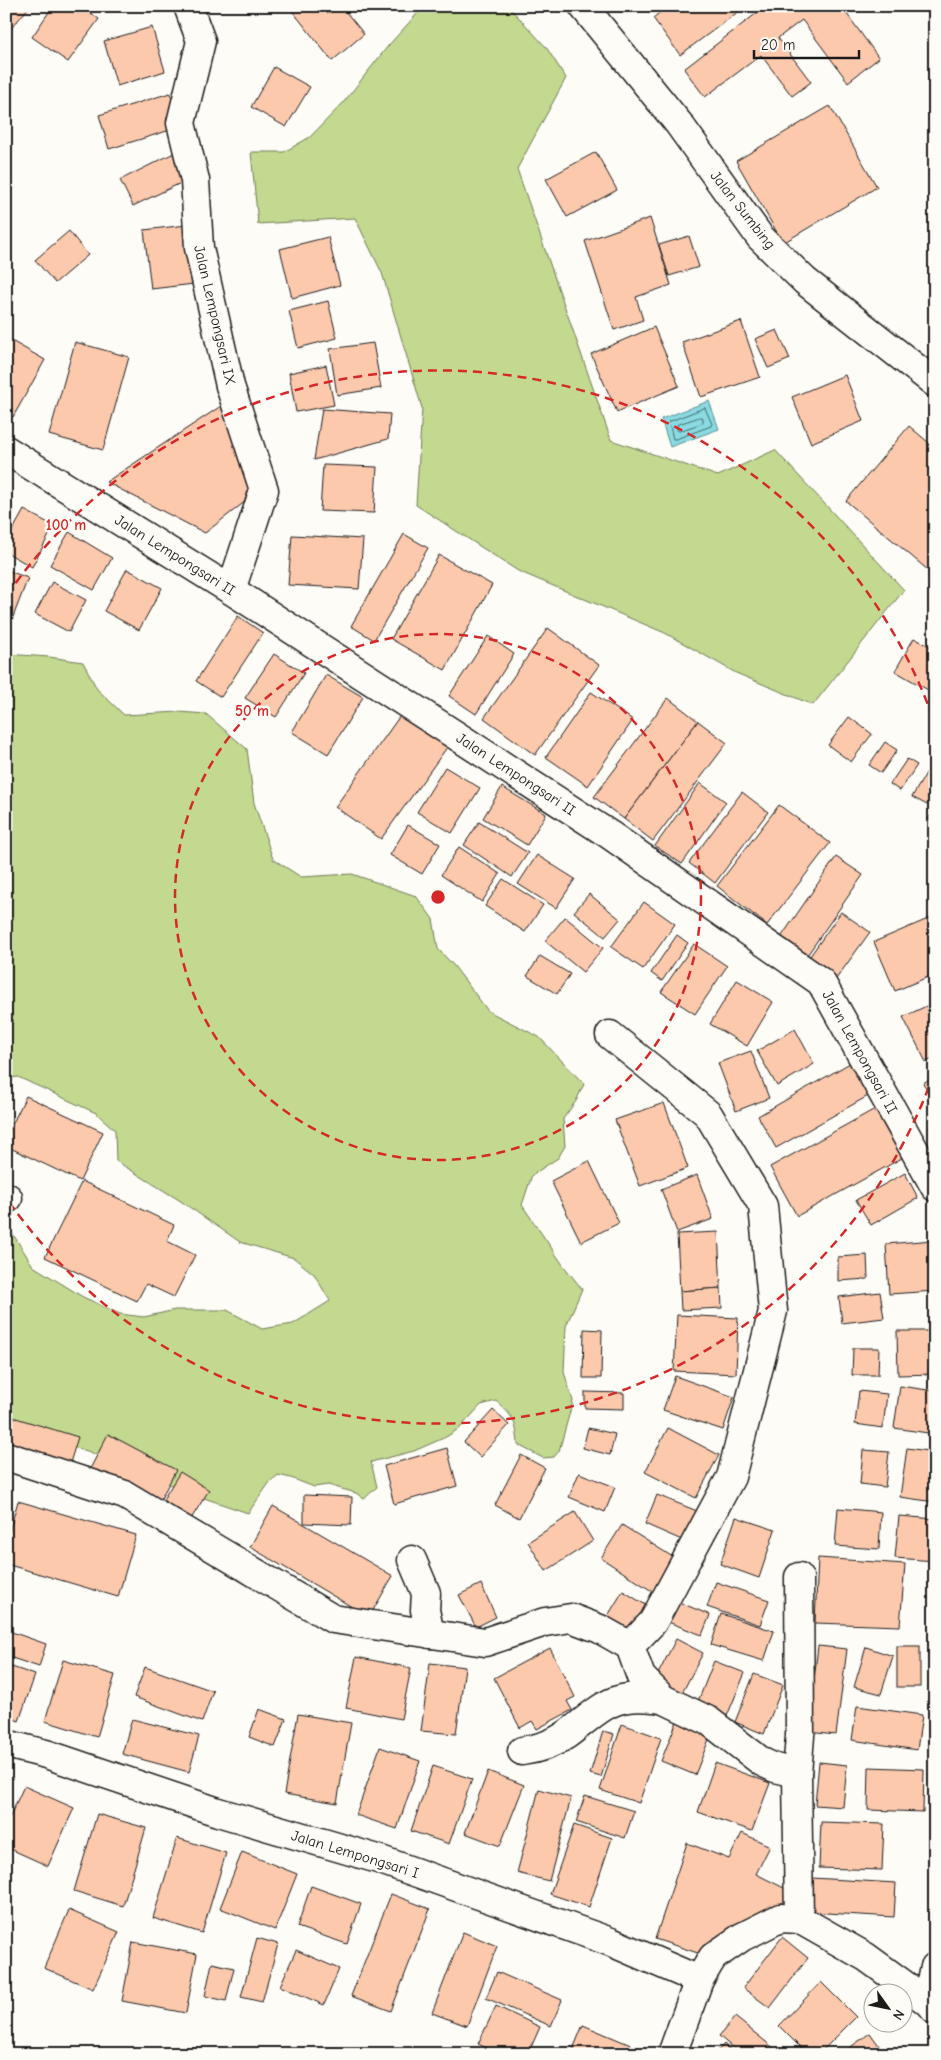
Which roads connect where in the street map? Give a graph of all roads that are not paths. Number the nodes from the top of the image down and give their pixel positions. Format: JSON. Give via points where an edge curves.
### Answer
{"nodes":[{"id":1,"x":188,"y":6,"type":"edge"},
{"id":2,"x":583,"y":6,"type":"edge"},
{"id":3,"x":935,"y":383,"type":"edge"},
{"id":4,"x":6,"y":450,"type":"edge"},
{"id":5,"x":231,"y":590,"type":"junction"},
{"id":6,"x":610,"y":1036,"type":"dead end"},
{"id":7,"x":935,"y":1187,"type":"edge"},
{"id":8,"x":6,"y":1456,"type":"edge"},
{"id":9,"x":412,"y":1560,"type":"dead end"},
{"id":10,"x":799,"y":1577,"type":"dead end"},
{"id":11,"x":430,"y":1634,"type":"junction"},
{"id":12,"x":630,"y":1646,"type":"junction"},
{"id":13,"x":664,"y":1699,"type":"junction"},
{"id":14,"x":6,"y":1744,"type":"edge"},
{"id":15,"x":522,"y":1751,"type":"dead end"},
{"id":16,"x":796,"y":1773,"type":"junction"},
{"id":17,"x":800,"y":1919,"type":"junction"},
{"id":18,"x":935,"y":1967,"type":"edge"},
{"id":19,"x":699,"y":1980,"type":"junction"},
{"id":20,"x":932,"y":2006,"type":"edge"},
{"id":21,"x":672,"y":2054,"type":"edge"}],
"edges":[{"from":1,"to":5,"type":"street","name":"Jalan Lempongsari IX","via":[[201,41],[181,123],[194,180],[199,248],[230,386],[264,490]]},
{"from":2,"to":3,"type":"street","name":"Jalan Sumbing","via":[[679,124],[760,237],[805,281]]},
{"from":4,"to":5,"type":"street","name":"Jalan Lempongsari II"},
{"from":5,"to":7,"type":"street","name":"Jalan Lempongsari II","via":[[610,834],[820,982]]},
{"from":6,"to":12,"type":"street","via":[[708,1114],[763,1206],[773,1311],[731,1477],[652,1622]]},
{"from":8,"to":11,"type":"street","via":[[125,1495],[333,1619]]},
{"from":9,"to":11,"type":"street","via":[[426,1593],[425,1610]]},
{"from":10,"to":16,"type":"street","via":[[800,1736]]},
{"from":11,"to":12,"type":"street","via":[[484,1642],[545,1622],[571,1618],[600,1628]]},
{"from":12,"to":13,"type":"street","via":[[641,1677]]},
{"from":13,"to":15,"type":"street","via":[[616,1701],[550,1744]]},
{"from":13,"to":16,"type":"street","via":[[709,1721],[762,1762]]},
{"from":14,"to":19,"type":"street","name":"Jalan Lempongsari I","via":[[378,1859],[610,1942]]},
{"from":16,"to":17,"type":"street"},
{"from":17,"to":19,"type":"street","via":[[780,1918],[742,1937],[712,1956]]},
{"from":17,"to":20,"type":"street","via":[[866,1957]]},
{"from":18,"to":20,"type":"street"},
{"from":19,"to":21,"type":"street"}]}
